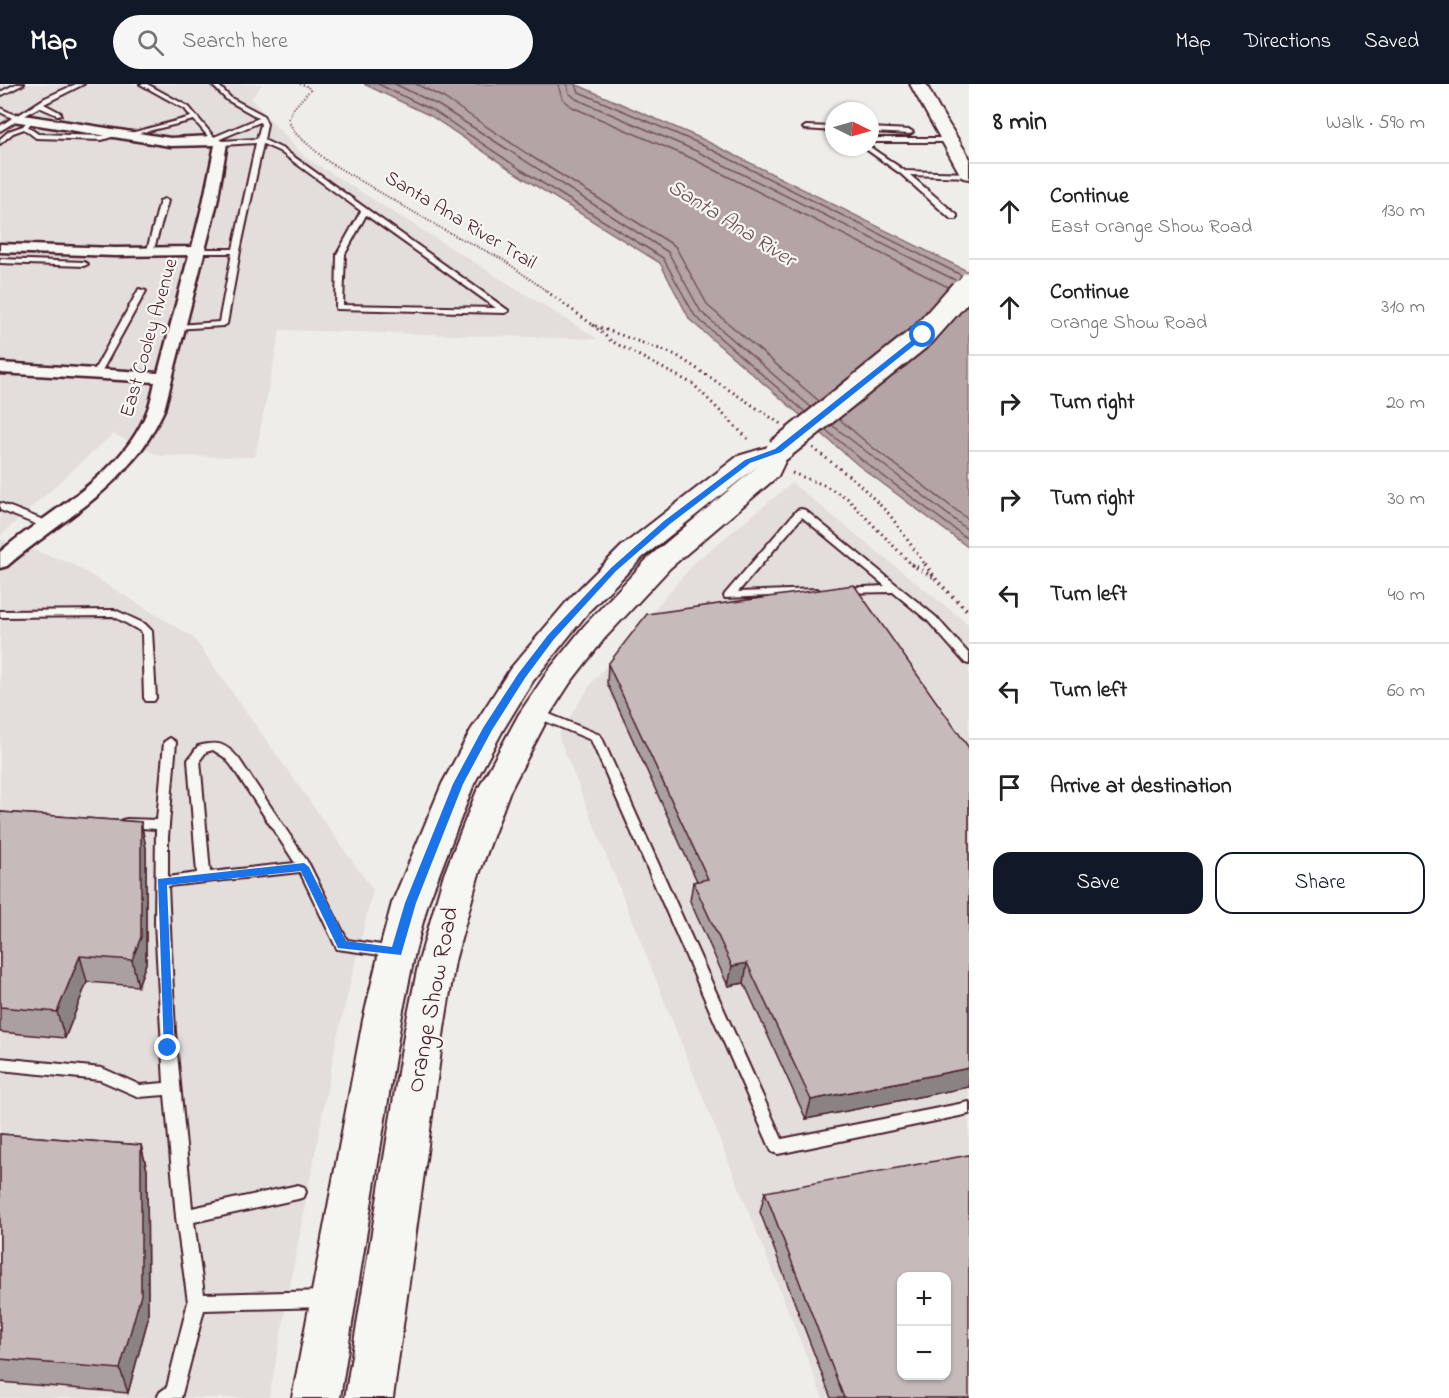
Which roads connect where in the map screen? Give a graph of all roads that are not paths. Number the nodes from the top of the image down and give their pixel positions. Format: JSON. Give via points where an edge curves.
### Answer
{"nodes":[{"id":1,"x":21,"y":84,"type":"edge"},
{"id":2,"x":81,"y":84,"type":"edge"},
{"id":3,"x":143,"y":84,"type":"edge"},
{"id":4,"x":214,"y":84,"type":"edge"},
{"id":5,"x":918,"y":84,"type":"edge"},
{"id":6,"x":938,"y":88,"type":"dead end"},
{"id":7,"x":0,"y":94,"type":"edge"},
{"id":8,"x":39,"y":104,"type":"junction"},
{"id":9,"x":0,"y":110,"type":"edge"},
{"id":10,"x":59,"y":114,"type":"dead end"},
{"id":11,"x":196,"y":118,"type":"junction"},
{"id":12,"x":262,"y":119,"type":"junction"},
{"id":13,"x":24,"y":121,"type":"junction"},
{"id":14,"x":806,"y":128,"type":"dead end"},
{"id":15,"x":0,"y":129,"type":"edge"},
{"id":16,"x":825,"y":129,"type":"edge"},
{"id":17,"x":879,"y":131,"type":"edge"},
{"id":18,"x":124,"y":135,"type":"junction"},
{"id":19,"x":957,"y":136,"type":"edge"},
{"id":20,"x":879,"y":140,"type":"edge"},
{"id":21,"x":217,"y":141,"type":"junction"},
{"id":22,"x":262,"y":141,"type":"junction"},
{"id":23,"x":0,"y":142,"type":"edge"},
{"id":24,"x":879,"y":156,"type":"edge"},
{"id":25,"x":903,"y":173,"type":"junction"},
{"id":26,"x":969,"y":174,"type":"edge"},
{"id":27,"x":164,"y":201,"type":"dead end"},
{"id":28,"x":365,"y":211,"type":"junction"},
{"id":29,"x":954,"y":217,"type":"dead end"},
{"id":30,"x":0,"y":248,"type":"edge"},
{"id":31,"x":197,"y":251,"type":"junction"},
{"id":32,"x":236,"y":251,"type":"junction"},
{"id":33,"x":149,"y":252,"type":"junction"},
{"id":34,"x":0,"y":261,"type":"edge"},
{"id":35,"x":84,"y":264,"type":"dead end"},
{"id":36,"x":969,"y":281,"type":"edge"},
{"id":37,"x":142,"y":291,"type":"dead end"},
{"id":38,"x":178,"y":327,"type":"junction"},
{"id":39,"x":0,"y":368,"type":"edge"},
{"id":40,"x":96,"y":374,"type":"junction"},
{"id":41,"x":164,"y":378,"type":"junction"},
{"id":42,"x":0,"y":506,"type":"edge"},
{"id":43,"x":46,"y":525,"type":"junction"},
{"id":44,"x":0,"y":562,"type":"edge"},
{"id":45,"x":628,"y":574,"type":"junction"},
{"id":46,"x":895,"y":589,"type":"junction"},
{"id":47,"x":0,"y":614,"type":"edge"},
{"id":48,"x":969,"y":661,"type":"edge"},
{"id":49,"x":150,"y":698,"type":"dead end"},
{"id":50,"x":537,"y":713,"type":"junction"},
{"id":51,"x":170,"y":741,"type":"dead end"},
{"id":52,"x":117,"y":823,"type":"edge"},
{"id":53,"x":164,"y":825,"type":"junction"},
{"id":54,"x":304,"y":867,"type":"junction"},
{"id":55,"x":204,"y":878,"type":"junction"},
{"id":56,"x":162,"y":882,"type":"junction"},
{"id":57,"x":397,"y":952,"type":"junction"},
{"id":58,"x":0,"y":1064,"type":"edge"},
{"id":59,"x":173,"y":1088,"type":"junction"},
{"id":60,"x":969,"y":1108,"type":"edge"},
{"id":61,"x":298,"y":1192,"type":"dead end"},
{"id":62,"x":184,"y":1217,"type":"junction"},
{"id":63,"x":333,"y":1299,"type":"junction"},
{"id":64,"x":197,"y":1302,"type":"junction"},
{"id":65,"x":166,"y":1398,"type":"edge"},
{"id":66,"x":316,"y":1398,"type":"edge"},
{"id":67,"x":369,"y":1398,"type":"edge"}],
"edges":[{"from":1,"to":7,"type":"lane"},
{"from":2,"to":8,"type":"lane"},
{"from":3,"to":11,"type":"lane","via":[[187,108]]},
{"from":4,"to":12,"type":"lane","via":[[228,100]]},
{"from":5,"to":19,"type":"main road","via":[[929,109]]},
{"from":6,"to":19,"type":"main road"},
{"from":8,"to":10,"type":"lane"},
{"from":8,"to":13,"type":"lane"},
{"from":9,"to":13,"type":"lane"},
{"from":11,"to":18,"type":"lane"},
{"from":11,"to":21,"type":"lane"},
{"from":12,"to":21,"type":"lane"},
{"from":12,"to":22,"type":"lane"},
{"from":13,"to":15,"type":"lane"},
{"from":13,"to":18,"type":"street"},
{"from":13,"to":23,"type":"lane"},
{"from":14,"to":16,"type":"lane"},
{"from":17,"to":19,"type":"lane"},
{"from":18,"to":21,"type":"street","via":[[170,142]]},
{"from":19,"to":20,"type":"lane"},
{"from":19,"to":26,"type":"main road"},
{"from":21,"to":22,"type":"lane"},
{"from":21,"to":31,"type":"street","name":"East Cooley Avenue","via":[[210,202]]},
{"from":22,"to":28,"type":"lane"},
{"from":22,"to":32,"type":"lane"},
{"from":24,"to":25,"type":"lane"},
{"from":25,"to":26,"type":"lane"},
{"from":25,"to":29,"type":"lane"},
{"from":27,"to":33,"type":"lane"},
{"from":28,"to":28,"type":"lane","via":[[393,231],[505,311],[339,307],[341,254]]},
{"from":30,"to":33,"type":"street"},
{"from":31,"to":32,"type":"lane"},
{"from":31,"to":33,"type":"street"},
{"from":31,"to":38,"type":"street","name":"East Cooley Avenue"},
{"from":32,"to":38,"type":"lane","via":[[223,324]]},
{"from":34,"to":35,"type":"lane"},
{"from":36,"to":45,"type":"main road","name":"Orange Show Road","bridge":true,"via":[[923,335],[781,438],[769,471],[660,561]]},
{"from":37,"to":40,"type":"lane"},
{"from":38,"to":41,"type":"street","name":"East Cooley Avenue"},
{"from":39,"to":40,"type":"street"},
{"from":40,"to":41,"type":"street"},
{"from":41,"to":43,"type":"street","name":"East Cooley Avenue","via":[[152,420],[131,454],[92,492]]},
{"from":42,"to":43,"type":"lane"},
{"from":43,"to":44,"type":"street","name":"East Cooley Avenue"},
{"from":45,"to":50,"type":"main road","name":"Orange Show Road"},
{"from":45,"to":57,"type":"main road","name":"Orange Show Road","via":[[551,637],[487,730],[433,842]]},
{"from":46,"to":46,"type":"lane","via":[[801,512],[729,596],[859,590]]},
{"from":46,"to":48,"type":"lane","via":[[932,619]]},
{"from":47,"to":49,"type":"lane","via":[[115,613],[141,626],[147,631]]},
{"from":50,"to":60,"type":"lane","via":[[596,738],[778,1147]]},
{"from":50,"to":67,"type":"main road","name":"Orange Show Road","via":[[499,782],[472,845],[437,962]]},
{"from":51,"to":53,"type":"lane"},
{"from":52,"to":53,"type":"lane"},
{"from":53,"to":56,"type":"lane"},
{"from":54,"to":55,"type":"lane"},
{"from":54,"to":55,"type":"lane","via":[[235,762],[215,746],[202,749],[194,760]]},
{"from":54,"to":57,"type":"lane","via":[[342,945]]},
{"from":55,"to":56,"type":"lane"},
{"from":56,"to":59,"type":"lane"},
{"from":57,"to":63,"type":"main road","name":"Orange Show Road"},
{"from":58,"to":59,"type":"lane","via":[[102,1074],[139,1091]]},
{"from":59,"to":62,"type":"lane"},
{"from":61,"to":62,"type":"lane"},
{"from":62,"to":64,"type":"lane"},
{"from":63,"to":64,"type":"lane"},
{"from":63,"to":66,"type":"main road","name":"Orange Show Road"},
{"from":64,"to":65,"type":"lane","via":[[175,1392]]}]}
